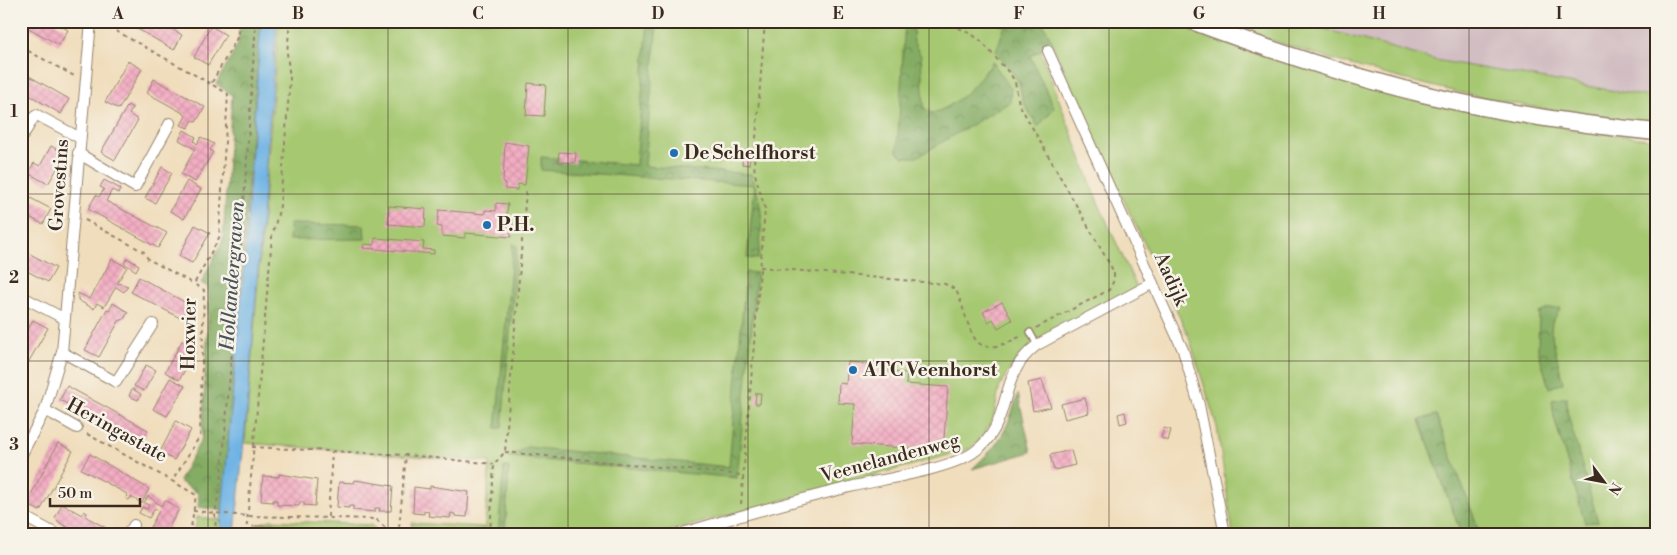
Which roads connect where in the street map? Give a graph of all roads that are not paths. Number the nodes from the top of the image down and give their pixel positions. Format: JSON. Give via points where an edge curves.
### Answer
{"nodes":[{"id":1,"x":91,"y":21,"type":"edge"},
{"id":2,"x":1192,"y":21,"type":"edge"},
{"id":3,"x":1048,"y":50,"type":"dead end"},
{"id":4,"x":170,"y":123,"type":"dead end"},
{"id":5,"x":1656,"y":132,"type":"edge"},
{"id":6,"x":80,"y":138,"type":"junction"},
{"id":7,"x":21,"y":139,"type":"edge"},
{"id":8,"x":78,"y":153,"type":"junction"},
{"id":9,"x":1153,"y":282,"type":"junction"},
{"id":10,"x":21,"y":296,"type":"edge"},
{"id":11,"x":65,"y":319,"type":"junction"},
{"id":12,"x":153,"y":324,"type":"dead end"},
{"id":13,"x":1030,"y":332,"type":"road end"},
{"id":14,"x":1037,"y":345,"type":"junction"},
{"id":15,"x":62,"y":352,"type":"junction"},
{"id":16,"x":44,"y":410,"type":"junction"},
{"id":17,"x":76,"y":428,"type":"road end"},
{"id":18,"x":21,"y":456,"type":"edge"},
{"id":19,"x":21,"y":515,"type":"edge"},
{"id":20,"x":56,"y":534,"type":"edge"},
{"id":21,"x":679,"y":534,"type":"edge"},
{"id":22,"x":1225,"y":534,"type":"edge"}],
"edges":[{"from":1,"to":6,"type":"street","name":"Grovestins"},
{"from":2,"to":5,"type":"main road","via":[[1255,45],[1425,95],[1518,114]]},
{"from":3,"to":9,"type":"street","name":"Aadijk"},
{"from":4,"to":8,"type":"street","via":[[135,187]]},
{"from":6,"to":7,"type":"street","via":[[38,115]]},
{"from":6,"to":8,"type":"street","name":"Grovestins"},
{"from":8,"to":11,"type":"street","name":"Grovestins"},
{"from":9,"to":14,"type":"street","name":"Veenelandenweg"},
{"from":9,"to":22,"type":"street","name":"Aadijk","via":[[1192,376]]},
{"from":10,"to":11,"type":"street"},
{"from":11,"to":15,"type":"street","name":"Grovestins"},
{"from":12,"to":15,"type":"street","via":[[116,382]]},
{"from":13,"to":14,"type":"lane"},
{"from":14,"to":21,"type":"street","name":"Veenelandenweg","via":[[1014,369],[1000,418],[988,441],[958,461]]},
{"from":15,"to":16,"type":"street","name":"Grovestins"},
{"from":16,"to":17,"type":"street","name":"Heringastate"},
{"from":16,"to":18,"type":"street","name":"Grovestins"},
{"from":19,"to":20,"type":"street"}]}
